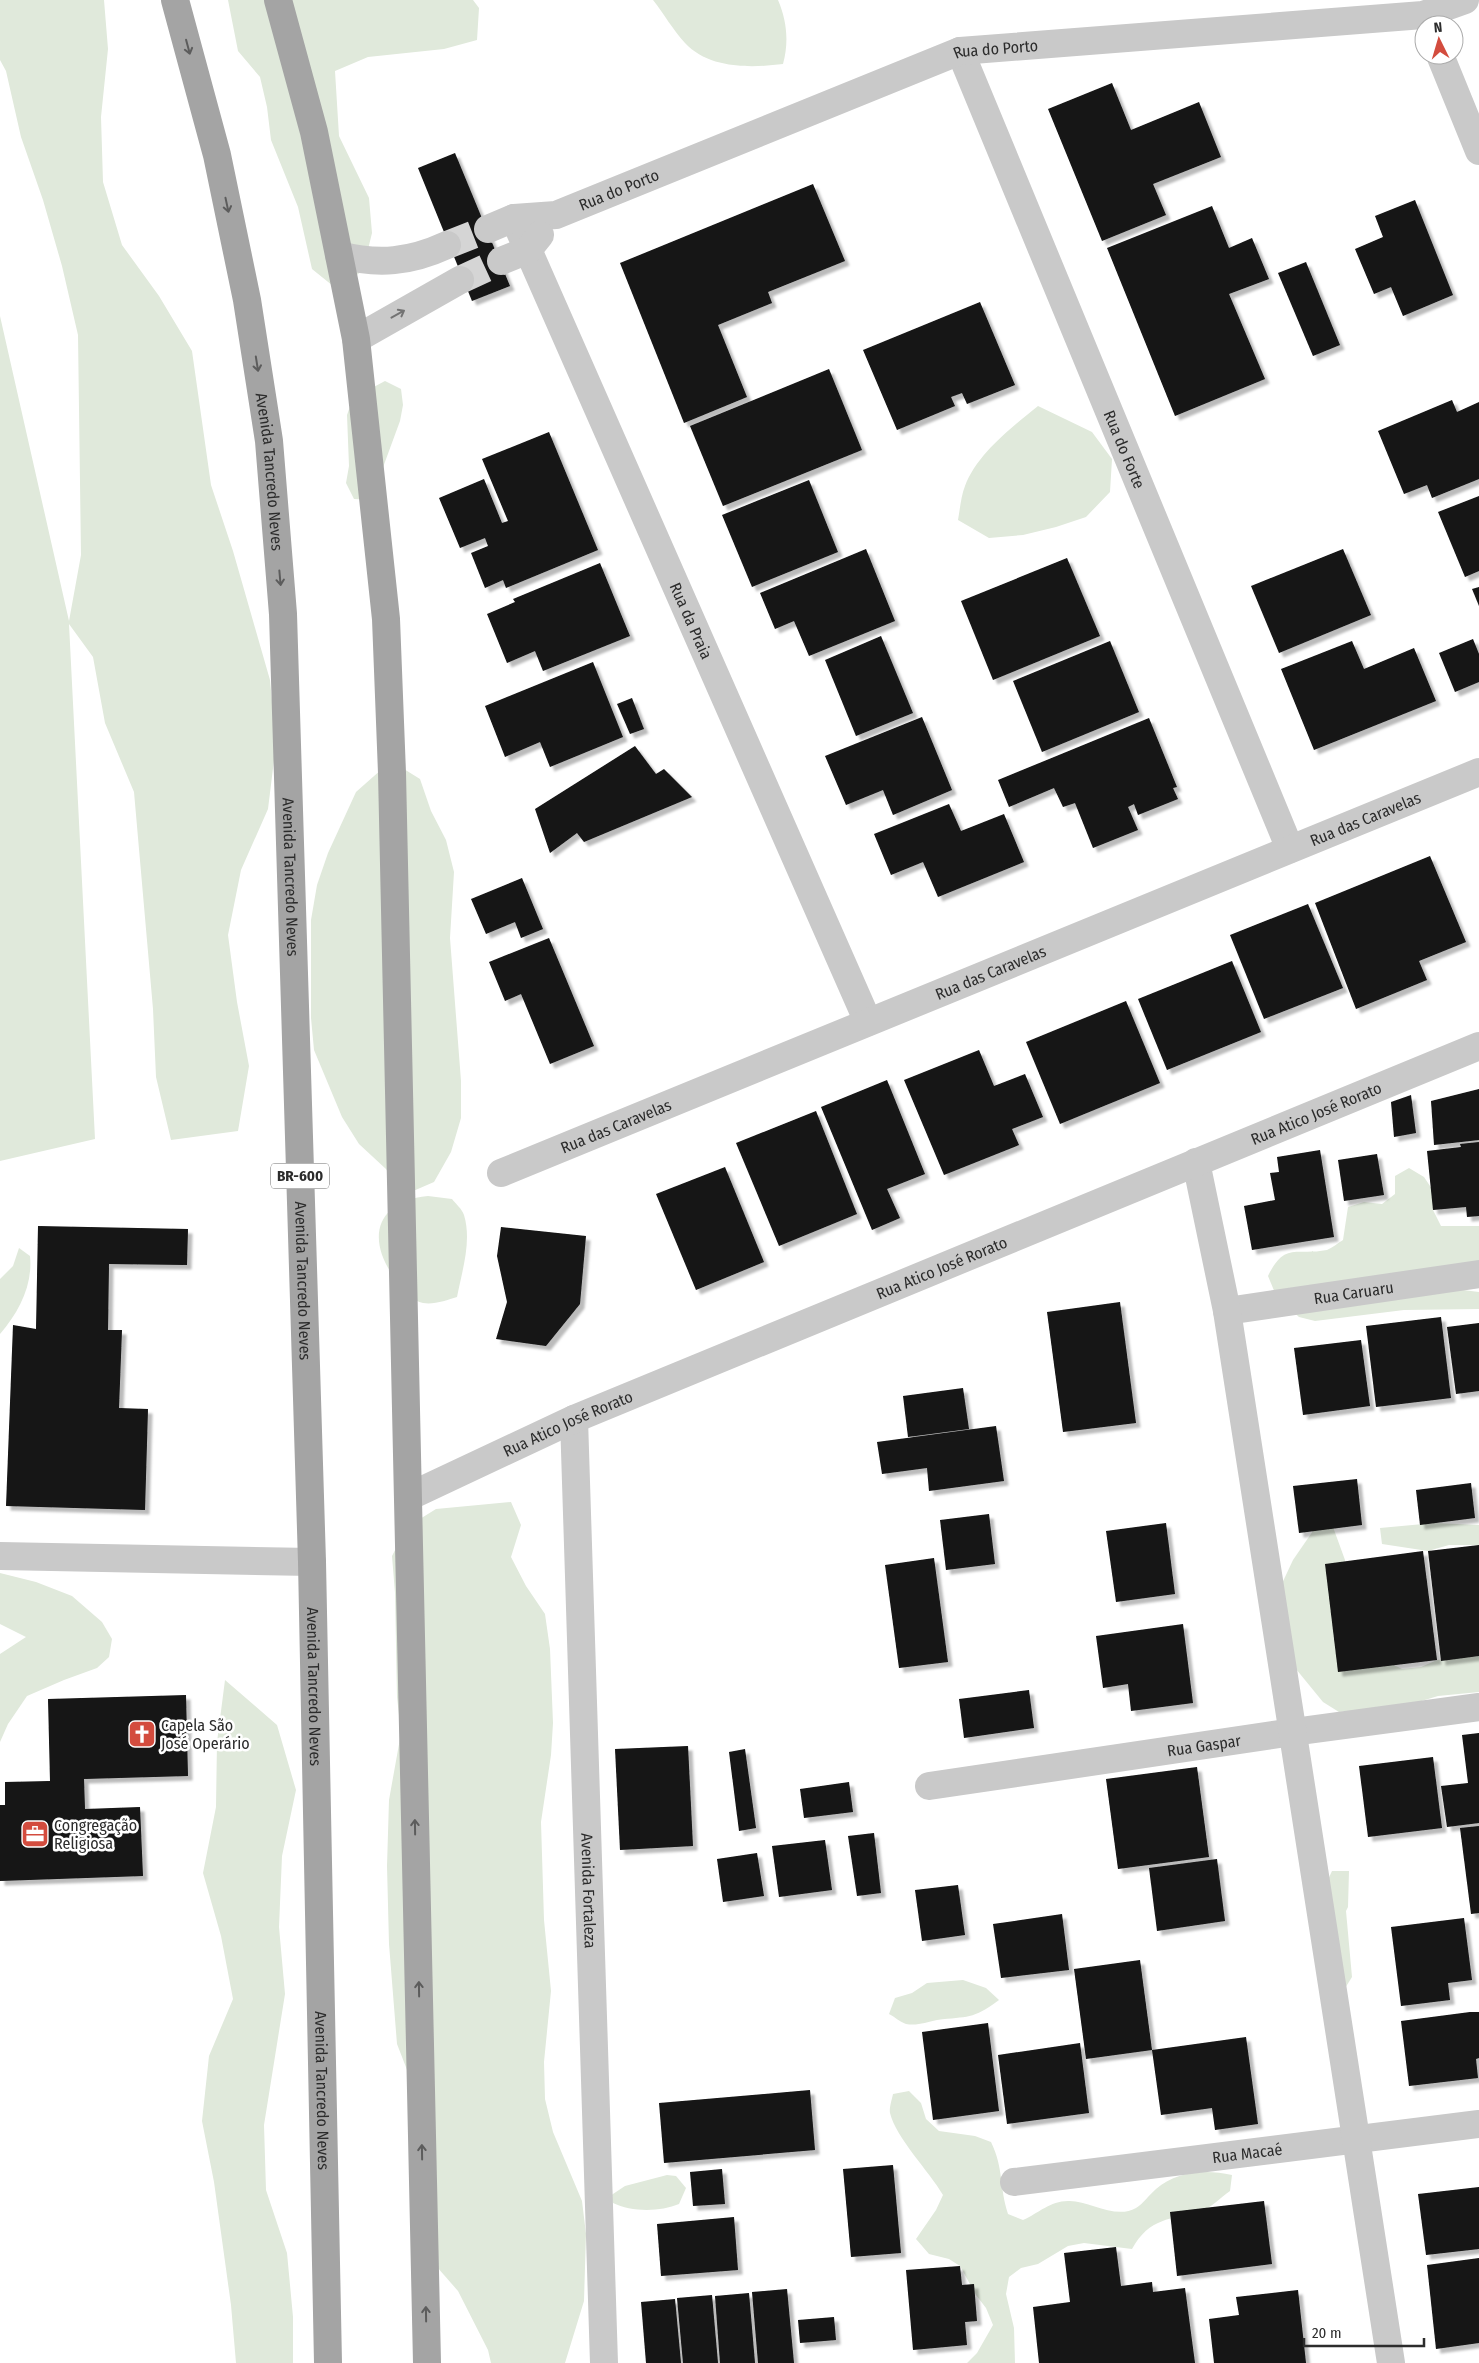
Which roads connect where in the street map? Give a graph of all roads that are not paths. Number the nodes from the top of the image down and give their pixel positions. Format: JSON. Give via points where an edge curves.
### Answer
{"nodes":[{"id":1,"x":175,"y":0,"type":"edge"},
{"id":2,"x":278,"y":0,"type":"edge"},
{"id":3,"x":1465,"y":0,"type":"edge"},
{"id":4,"x":1435,"y":15,"type":"edge"},
{"id":5,"x":1414,"y":21,"type":"edge"},
{"id":6,"x":960,"y":51,"type":"junction"},
{"id":7,"x":1444,"y":65,"type":"edge"},
{"id":8,"x":1479,"y":151,"type":"edge"},
{"id":9,"x":556,"y":215,"type":"junction"},
{"id":10,"x":514,"y":218,"type":"junction"},
{"id":11,"x":488,"y":229,"type":"tunnel mouth"},
{"id":12,"x":448,"y":246,"type":"tunnel mouth"},
{"id":13,"x":528,"y":250,"type":"junction"},
{"id":14,"x":340,"y":255,"type":"junction"},
{"id":15,"x":501,"y":261,"type":"tunnel mouth"},
{"id":16,"x":460,"y":280,"type":"tunnel mouth"},
{"id":17,"x":356,"y":339,"type":"junction"},
{"id":18,"x":1479,"y":772,"type":"edge"},
{"id":19,"x":1290,"y":849,"type":"junction"},
{"id":20,"x":868,"y":1022,"type":"junction"},
{"id":21,"x":1479,"y":1046,"type":"edge"},
{"id":22,"x":1196,"y":1162,"type":"junction"},
{"id":23,"x":501,"y":1173,"type":"dead end"},
{"id":24,"x":1479,"y":1274,"type":"edge"},
{"id":25,"x":1227,"y":1311,"type":"junction"},
{"id":26,"x":574,"y":1419,"type":"junction"},
{"id":27,"x":408,"y":1497,"type":"junction"},
{"id":28,"x":0,"y":1556,"type":"edge"},
{"id":29,"x":312,"y":1562,"type":"junction"},
{"id":30,"x":1479,"y":1707,"type":"edge"},
{"id":31,"x":1293,"y":1732,"type":"junction"},
{"id":32,"x":929,"y":1786,"type":"dead end"},
{"id":33,"x":1479,"y":2124,"type":"edge"},
{"id":34,"x":1356,"y":2140,"type":"junction"},
{"id":35,"x":1014,"y":2182,"type":"dead end"},
{"id":36,"x":328,"y":2363,"type":"edge"},
{"id":37,"x":427,"y":2363,"type":"edge"},
{"id":38,"x":604,"y":2363,"type":"edge"},
{"id":39,"x":1391,"y":2363,"type":"edge"}],
"edges":[{"from":1,"to":29,"type":"main road","name":"Avenida Tancredo Neves","number":"BR-600","one_way":true,"via":[[217,155],[247,300],[270,451],[283,614]]},
{"from":2,"to":14,"type":"main road","via":[[314,132]]},
{"from":3,"to":4,"type":"street","name":"Rua do Porto"},
{"from":5,"to":6,"type":"street","name":"Rua do Porto"},
{"from":6,"to":9,"type":"street","name":"Rua do Porto"},
{"from":6,"to":19,"type":"street","name":"Rua do Forte"},
{"from":7,"to":8,"type":"street"},
{"from":9,"to":10,"type":"street","name":"Rua do Porto"},
{"from":9,"to":13,"type":"street","name":"Rua do Porto"},
{"from":10,"to":11,"type":"street","name":"Rua do Porto"},
{"from":10,"to":13,"type":"street","name":"Rua da Praia"},
{"from":12,"to":14,"type":"street","via":[[387,262]]},
{"from":13,"to":15,"type":"street","name":"Rua do Porto"},
{"from":13,"to":20,"type":"street","name":"Rua da Praia"},
{"from":14,"to":17,"type":"main road"},
{"from":17,"to":16,"type":"street","one_way":true},
{"from":17,"to":27,"type":"main road","via":[[386,619]]},
{"from":18,"to":19,"type":"street","name":"Rua das Caravelas"},
{"from":19,"to":20,"type":"street","name":"Rua das Caravelas"},
{"from":20,"to":23,"type":"street","name":"Rua das Caravelas"},
{"from":21,"to":22,"type":"street","name":"Rua Atico José Rorato"},
{"from":22,"to":25,"type":"street"},
{"from":22,"to":26,"type":"street","name":"Rua Atico José Rorato"},
{"from":24,"to":25,"type":"street","name":"Rua Caruaru"},
{"from":25,"to":31,"type":"street"},
{"from":26,"to":27,"type":"street","name":"Rua Atico José Rorato"},
{"from":26,"to":38,"type":"street","name":"Avenida Fortaleza"},
{"from":37,"to":27,"type":"main road","one_way":true},
{"from":28,"to":29,"type":"street"},
{"from":29,"to":36,"type":"main road","name":"Avenida Tancredo Neves","number":"BR-600"},
{"from":30,"to":31,"type":"street","name":"Rua Gaspar"},
{"from":31,"to":32,"type":"street","name":"Rua Gaspar"},
{"from":31,"to":34,"type":"street"},
{"from":33,"to":34,"type":"street","name":"Rua Macaé"},
{"from":34,"to":35,"type":"street","name":"Rua Macaé"},
{"from":34,"to":39,"type":"street"}]}
